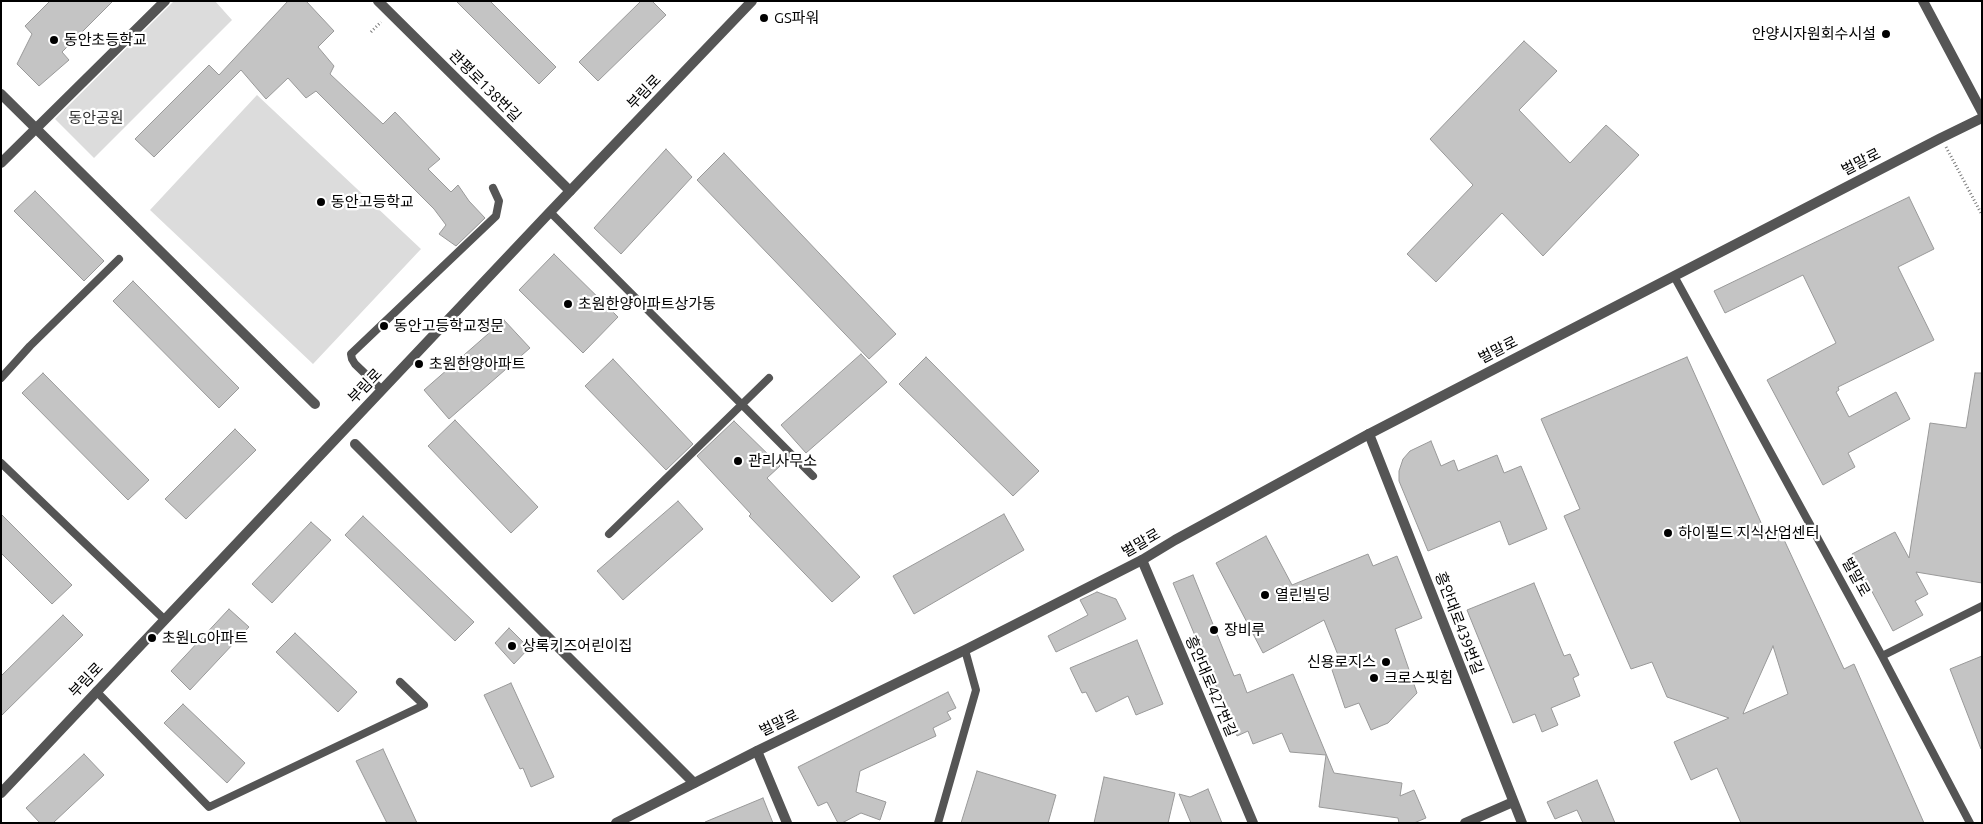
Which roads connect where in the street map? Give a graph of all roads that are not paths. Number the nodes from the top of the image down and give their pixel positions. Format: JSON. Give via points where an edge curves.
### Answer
{"nodes":[{"id":1,"x":165,"y":1,"type":"edge"},
{"id":2,"x":378,"y":1,"type":"edge"},
{"id":3,"x":752,"y":1,"type":"edge"},
{"id":4,"x":1923,"y":1,"type":"edge"},
{"id":5,"x":1,"y":94,"type":"edge"},
{"id":6,"x":1982,"y":112,"type":"edge"},
{"id":7,"x":1982,"y":118,"type":"edge"},
{"id":8,"x":36,"y":128,"type":"junction"},
{"id":9,"x":1,"y":163,"type":"edge"},
{"id":10,"x":493,"y":188,"type":"dead end"},
{"id":11,"x":570,"y":191,"type":"junction"},
{"id":12,"x":550,"y":212,"type":"junction"},
{"id":13,"x":119,"y":258,"type":"dead end"},
{"id":14,"x":1674,"y":276,"type":"junction"},
{"id":15,"x":1,"y":378,"type":"edge"},
{"id":16,"x":769,"y":378,"type":"dead end"},
{"id":17,"x":382,"y":390,"type":"junction"},
{"id":18,"x":315,"y":404,"type":"dead end"},
{"id":19,"x":742,"y":404,"type":"junction"},
{"id":20,"x":1369,"y":434,"type":"junction"},
{"id":21,"x":355,"y":444,"type":"dead end"},
{"id":22,"x":1,"y":463,"type":"edge"},
{"id":23,"x":813,"y":476,"type":"dead end"},
{"id":24,"x":609,"y":534,"type":"dead end"},
{"id":25,"x":1142,"y":560,"type":"junction"},
{"id":26,"x":1982,"y":606,"type":"edge"},
{"id":27,"x":165,"y":620,"type":"junction"},
{"id":28,"x":965,"y":650,"type":"junction"},
{"id":29,"x":1882,"y":656,"type":"junction"},
{"id":30,"x":400,"y":682,"type":"dead end"},
{"id":31,"x":96,"y":691,"type":"junction"},
{"id":32,"x":757,"y":750,"type":"junction"},
{"id":33,"x":694,"y":783,"type":"junction"},
{"id":34,"x":1,"y":792,"type":"edge"},
{"id":35,"x":1513,"y":802,"type":"junction"},
{"id":36,"x":616,"y":823,"type":"edge"},
{"id":37,"x":787,"y":823,"type":"edge"},
{"id":38,"x":938,"y":823,"type":"edge"},
{"id":39,"x":1253,"y":823,"type":"edge"},
{"id":40,"x":1465,"y":823,"type":"edge"},
{"id":41,"x":1522,"y":823,"type":"edge"},
{"id":42,"x":1970,"y":823,"type":"edge"}],
"edges":[{"from":1,"to":8,"type":"street"},
{"from":2,"to":11,"type":"street","name":"관평로138번길"},
{"from":3,"to":11,"type":"street","name":"부림로"},
{"from":4,"to":6,"type":"street"},
{"from":5,"to":8,"type":"street"},
{"from":7,"to":14,"type":"street","name":"벌말로"},
{"from":8,"to":9,"type":"street"},
{"from":8,"to":18,"type":"street"},
{"from":10,"to":17,"type":"lane","via":[[500,201],[496,216],[351,354],[355,364]]},
{"from":11,"to":12,"type":"street","name":"부림로"},
{"from":12,"to":17,"type":"street","name":"부림로"},
{"from":12,"to":19,"type":"lane"},
{"from":13,"to":15,"type":"lane"},
{"from":14,"to":20,"type":"street","name":"벌말로"},
{"from":14,"to":29,"type":"lane","name":"벌말로"},
{"from":16,"to":19,"type":"lane"},
{"from":17,"to":27,"type":"street","name":"부림로"},
{"from":19,"to":23,"type":"lane"},
{"from":19,"to":24,"type":"lane"},
{"from":20,"to":25,"type":"street","name":"벌말로"},
{"from":20,"to":35,"type":"street","name":"흥안대로439번길"},
{"from":21,"to":33,"type":"street"},
{"from":22,"to":27,"type":"lane"},
{"from":25,"to":28,"type":"street","name":"벌말로"},
{"from":25,"to":39,"type":"street","name":"흥안대로427번길"},
{"from":26,"to":29,"type":"lane"},
{"from":27,"to":31,"type":"street","name":"부림로"},
{"from":28,"to":32,"type":"street","name":"벌말로"},
{"from":28,"to":38,"type":"lane","via":[[976,690]]},
{"from":29,"to":42,"type":"lane","name":"벌말로"},
{"from":30,"to":31,"type":"lane","via":[[424,705],[209,807]]},
{"from":31,"to":34,"type":"street","name":"부림로"},
{"from":32,"to":33,"type":"street","name":"벌말로"},
{"from":32,"to":37,"type":"street"},
{"from":33,"to":36,"type":"street","name":"벌말로"},
{"from":35,"to":40,"type":"street"},
{"from":35,"to":41,"type":"street","name":"흥안대로439번길"}]}
